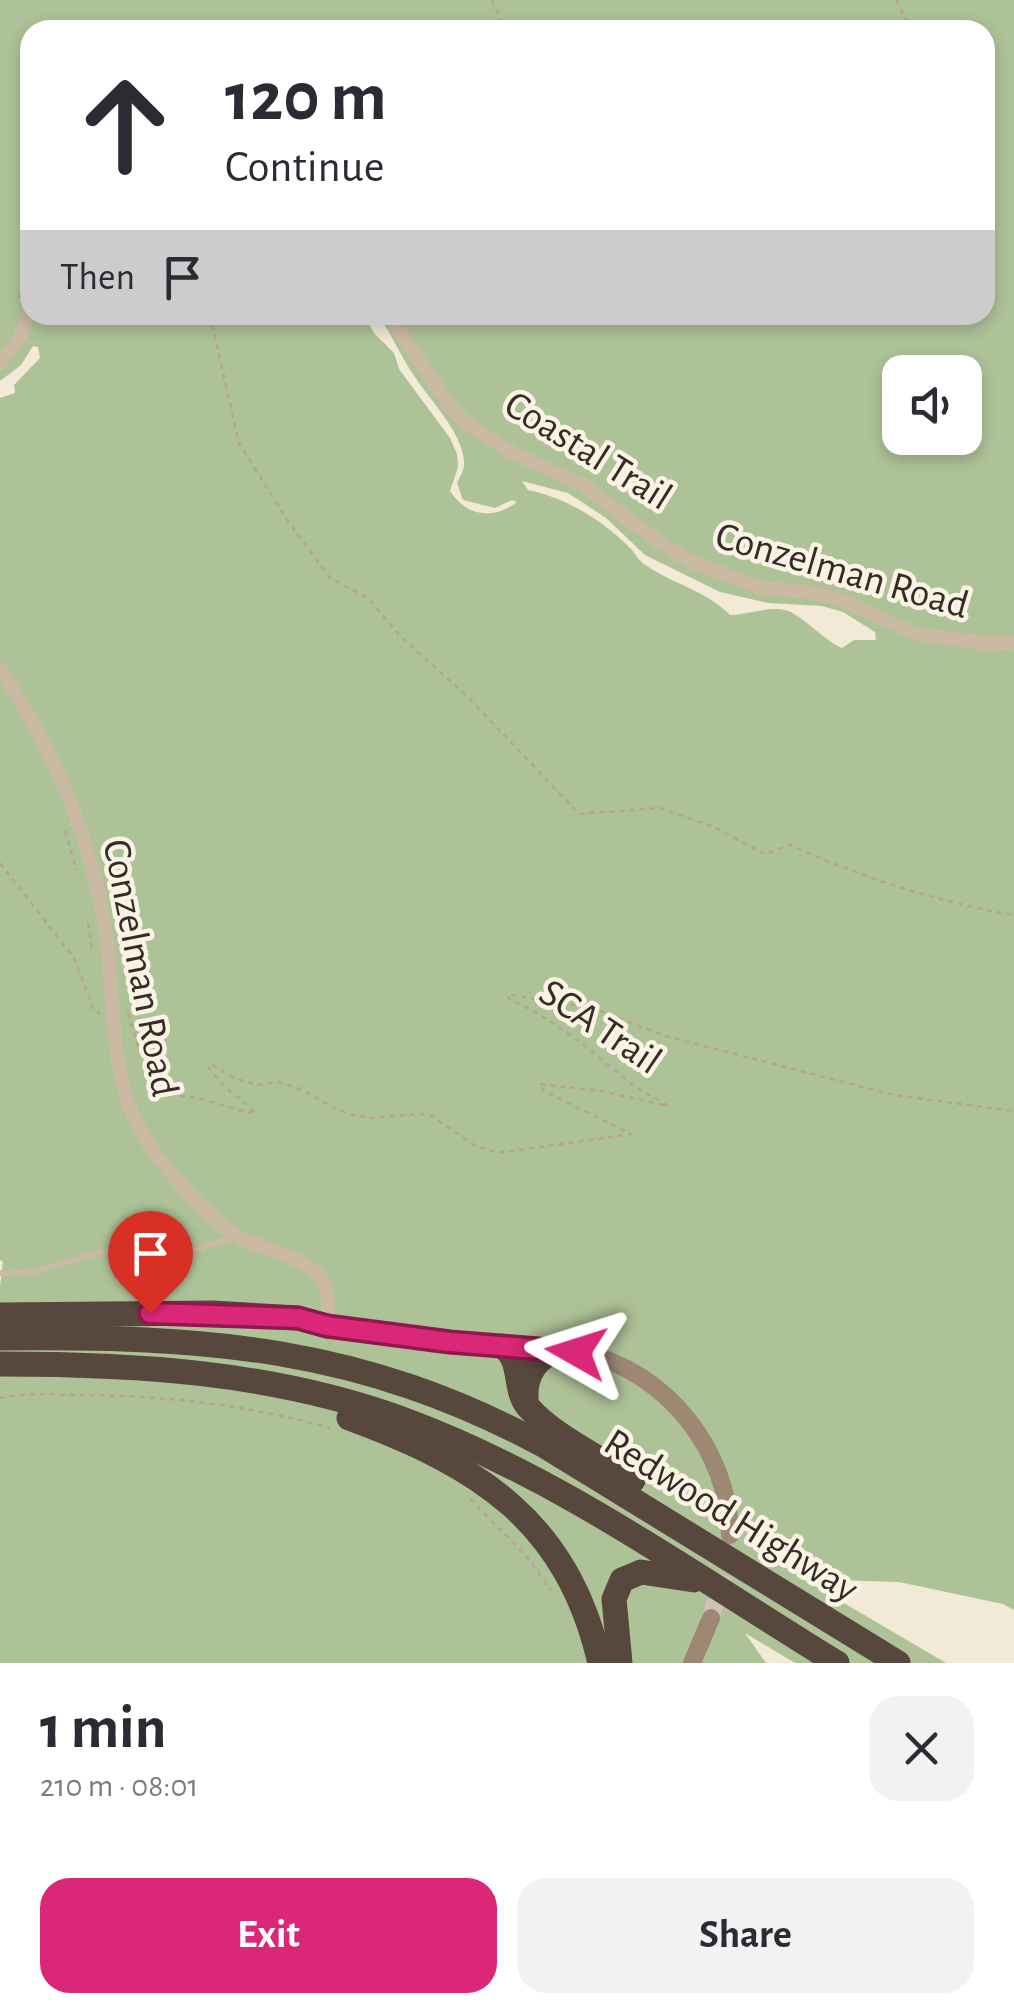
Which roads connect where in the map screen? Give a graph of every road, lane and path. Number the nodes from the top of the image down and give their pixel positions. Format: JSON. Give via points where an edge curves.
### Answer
{"nodes":[{"id":1,"x":21,"y":325,"type":"edge"},
{"id":2,"x":212,"y":325,"type":"edge"},
{"id":3,"x":397,"y":325,"type":"edge"},
{"id":4,"x":0,"y":363,"type":"edge"},
{"id":5,"x":1014,"y":642,"type":"edge"},
{"id":6,"x":0,"y":669,"type":"edge"},
{"id":7,"x":65,"y":830,"type":"dead end"},
{"id":8,"x":0,"y":863,"type":"edge"},
{"id":9,"x":79,"y":878,"type":"dead end"},
{"id":10,"x":86,"y":910,"type":"dead end"},
{"id":11,"x":1014,"y":916,"type":"edge"},
{"id":12,"x":94,"y":958,"type":"dead end"},
{"id":13,"x":121,"y":1013,"type":"junction"},
{"id":14,"x":1014,"y":1111,"type":"edge"},
{"id":15,"x":236,"y":1234,"type":"junction"},
{"id":16,"x":0,"y":1272,"type":"edge"},
{"id":17,"x":0,"y":1315,"type":"edge"},
{"id":18,"x":327,"y":1326,"type":"junction"},
{"id":19,"x":0,"y":1338,"type":"edge"},
{"id":20,"x":502,"y":1346,"type":"junction"},
{"id":21,"x":562,"y":1349,"type":"junction"},
{"id":22,"x":0,"y":1364,"type":"edge"},
{"id":23,"x":87,"y":1364,"type":"junction"},
{"id":24,"x":238,"y":1377,"type":"junction"},
{"id":25,"x":0,"y":1380,"type":"edge"},
{"id":26,"x":0,"y":1398,"type":"edge"},
{"id":27,"x":529,"y":1408,"type":"junction"},
{"id":28,"x":341,"y":1432,"type":"dead end"},
{"id":29,"x":467,"y":1497,"type":"dead end"},
{"id":30,"x":514,"y":1507,"type":"junction"},
{"id":31,"x":730,"y":1535,"type":"tunnel mouth"},
{"id":32,"x":543,"y":1556,"type":"dead end"},
{"id":33,"x":751,"y":1572,"type":"junction"},
{"id":34,"x":703,"y":1581,"type":"junction"},
{"id":35,"x":554,"y":1596,"type":"dead end"},
{"id":36,"x":712,"y":1618,"type":"tunnel mouth"},
{"id":37,"x":580,"y":1628,"type":"dead end"},
{"id":38,"x":603,"y":1660,"type":"edge"},
{"id":39,"x":692,"y":1663,"type":"edge"},
{"id":40,"x":837,"y":1663,"type":"edge"},
{"id":41,"x":898,"y":1663,"type":"edge"}],
"edges":[{"from":1,"to":4,"type":"street"},
{"from":2,"to":11,"type":"path","via":[[239,444],[330,578],[368,598],[580,814],[660,808],[765,854],[790,846],[848,871]]},
{"from":3,"to":5,"type":"street","name":"Conzelman Road","via":[[466,423],[583,485],[689,561],[761,588],[839,599],[916,634]]},
{"from":6,"to":13,"type":"street","name":"Conzelman Road","via":[[56,765],[82,836]]},
{"from":7,"to":9,"type":"path"},
{"from":8,"to":13,"type":"path","via":[[74,958],[93,1008]]},
{"from":10,"to":12,"type":"path"},
{"from":13,"to":14,"type":"path","name":"SCA Trail","via":[[138,1046],[180,1096],[256,1113],[228,1091],[212,1065],[257,1085],[279,1082],[304,1090],[354,1115],[428,1114],[498,1153],[632,1134],[539,1084],[668,1106],[507,996],[593,1008],[664,1036],[894,1096]]},
{"from":13,"to":15,"type":"street","name":"Conzelman Road","via":[[124,1088],[141,1131],[182,1184]]},
{"from":15,"to":16,"type":"lane","via":[[193,1251],[123,1249],[38,1272]]},
{"from":15,"to":18,"type":"street","name":"Conzelman Road","via":[[320,1277],[328,1296]]},
{"from":17,"to":18,"type":"highway","via":[[213,1313]]},
{"from":18,"to":20,"type":"main road"},
{"from":19,"to":33,"type":"highway","name":"Redwood Highway","via":[[231,1345],[404,1383],[544,1446]]},
{"from":20,"to":21,"type":"main road"},
{"from":20,"to":27,"type":"highway","via":[[513,1356]]},
{"from":21,"to":27,"type":"highway","via":[[530,1372]]},
{"from":21,"to":31,"type":"main road","via":[[628,1370],[682,1413],[718,1472]]},
{"from":22,"to":23,"type":"highway","name":"Redwood Highway"},
{"from":23,"to":24,"type":"highway","name":"Redwood Highway"},
{"from":23,"to":25,"type":"highway"},
{"from":24,"to":30,"type":"highway","via":[[404,1440]]},
{"from":24,"to":34,"type":"highway","name":"Redwood Highway","via":[[372,1409],[467,1445],[559,1492]]},
{"from":26,"to":28,"type":"path","via":[[167,1399]]},
{"from":27,"to":33,"type":"highway"},
{"from":29,"to":35,"type":"path","via":[[522,1552]]},
{"from":30,"to":32,"type":"lane"},
{"from":30,"to":38,"type":"highway","via":[[568,1572]]},
{"from":33,"to":41,"type":"highway","name":"Redwood Highway"},
{"from":34,"to":38,"type":"highway","via":[[640,1572],[622,1580]]},
{"from":34,"to":40,"type":"highway","name":"Redwood Highway"},
{"from":36,"to":39,"type":"main road"},
{"from":37,"to":38,"type":"lane"}]}
